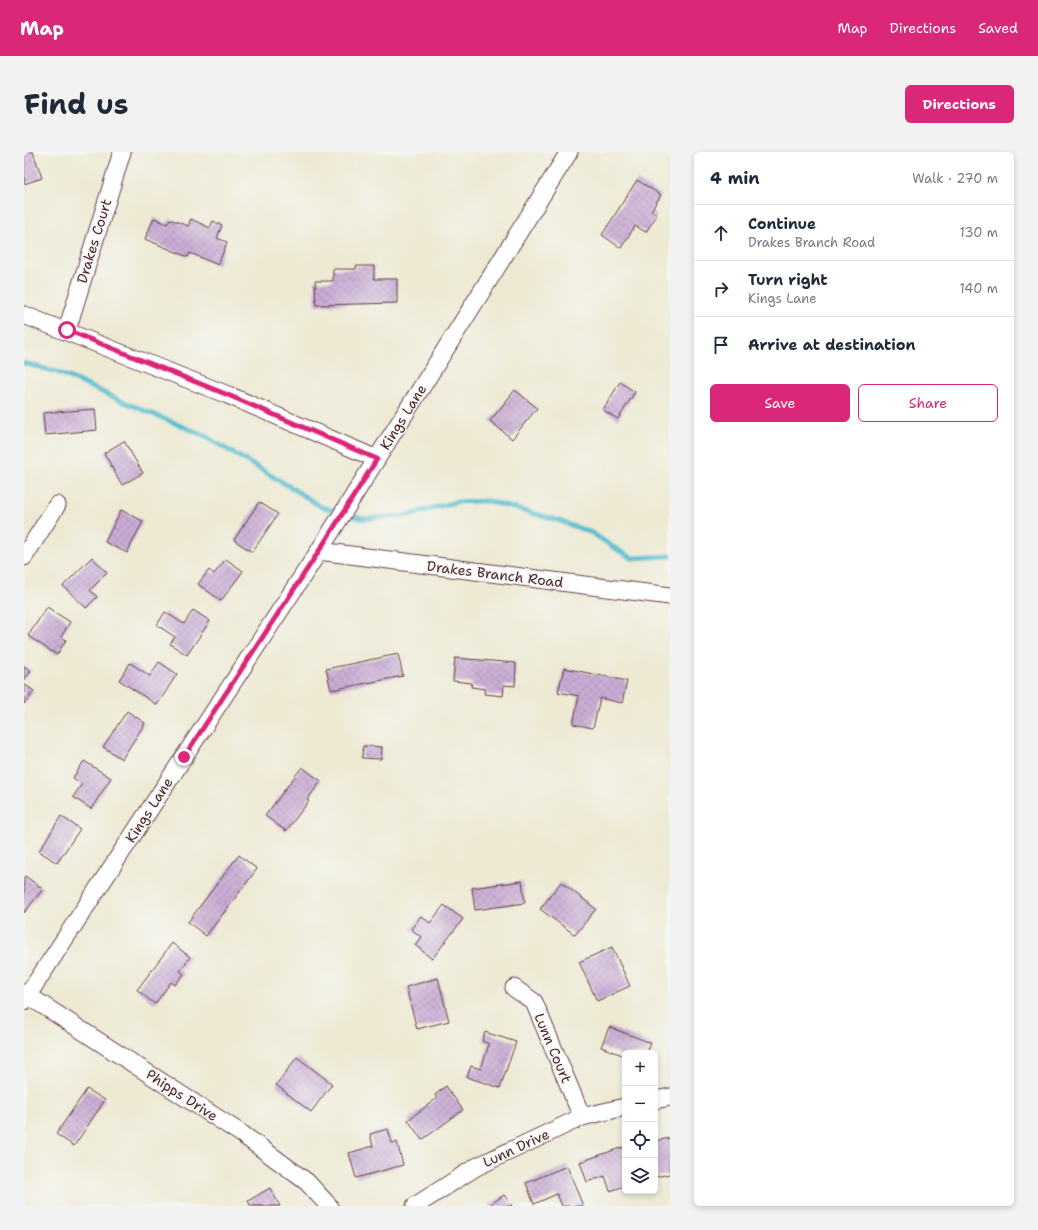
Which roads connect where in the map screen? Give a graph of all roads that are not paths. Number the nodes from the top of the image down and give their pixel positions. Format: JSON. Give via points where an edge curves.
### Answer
{"nodes":[{"id":1,"x":122,"y":152,"type":"edge"},
{"id":2,"x":569,"y":152,"type":"edge"},
{"id":3,"x":24,"y":314,"type":"edge"},
{"id":4,"x":67,"y":330,"type":"junction"},
{"id":5,"x":377,"y":459,"type":"junction"},
{"id":6,"x":57,"y":505,"type":"dead end"},
{"id":7,"x":319,"y":551,"type":"junction"},
{"id":8,"x":24,"y":557,"type":"edge"},
{"id":9,"x":670,"y":596,"type":"edge"},
{"id":10,"x":514,"y":988,"type":"dead end"},
{"id":11,"x":25,"y":996,"type":"edge"},
{"id":12,"x":670,"y":1097,"type":"edge"},
{"id":13,"x":658,"y":1099,"type":"edge"},
{"id":14,"x":622,"y":1108,"type":"edge"},
{"id":15,"x":582,"y":1117,"type":"junction"},
{"id":16,"x":329,"y":1206,"type":"edge"},
{"id":17,"x":415,"y":1206,"type":"edge"}],
"edges":[{"from":1,"to":4,"type":"street","name":"Drakes Court"},
{"from":2,"to":5,"type":"street","name":"Kings Lane"},
{"from":3,"to":4,"type":"street"},
{"from":4,"to":5,"type":"street"},
{"from":5,"to":7,"type":"street","name":"Kings Lane"},
{"from":6,"to":8,"type":"street"},
{"from":7,"to":9,"type":"street","name":"Drakes Branch Road"},
{"from":7,"to":11,"type":"street","name":"Kings Lane"},
{"from":10,"to":15,"type":"street","name":"Lunn Court","via":[[534,1002]]},
{"from":11,"to":16,"type":"street","name":"Phipps Drive","via":[[242,1134],[307,1182]]},
{"from":12,"to":13,"type":"street"},
{"from":14,"to":15,"type":"street","name":"Lunn Drive"},
{"from":15,"to":17,"type":"street","name":"Lunn Drive","via":[[476,1167]]}]}
